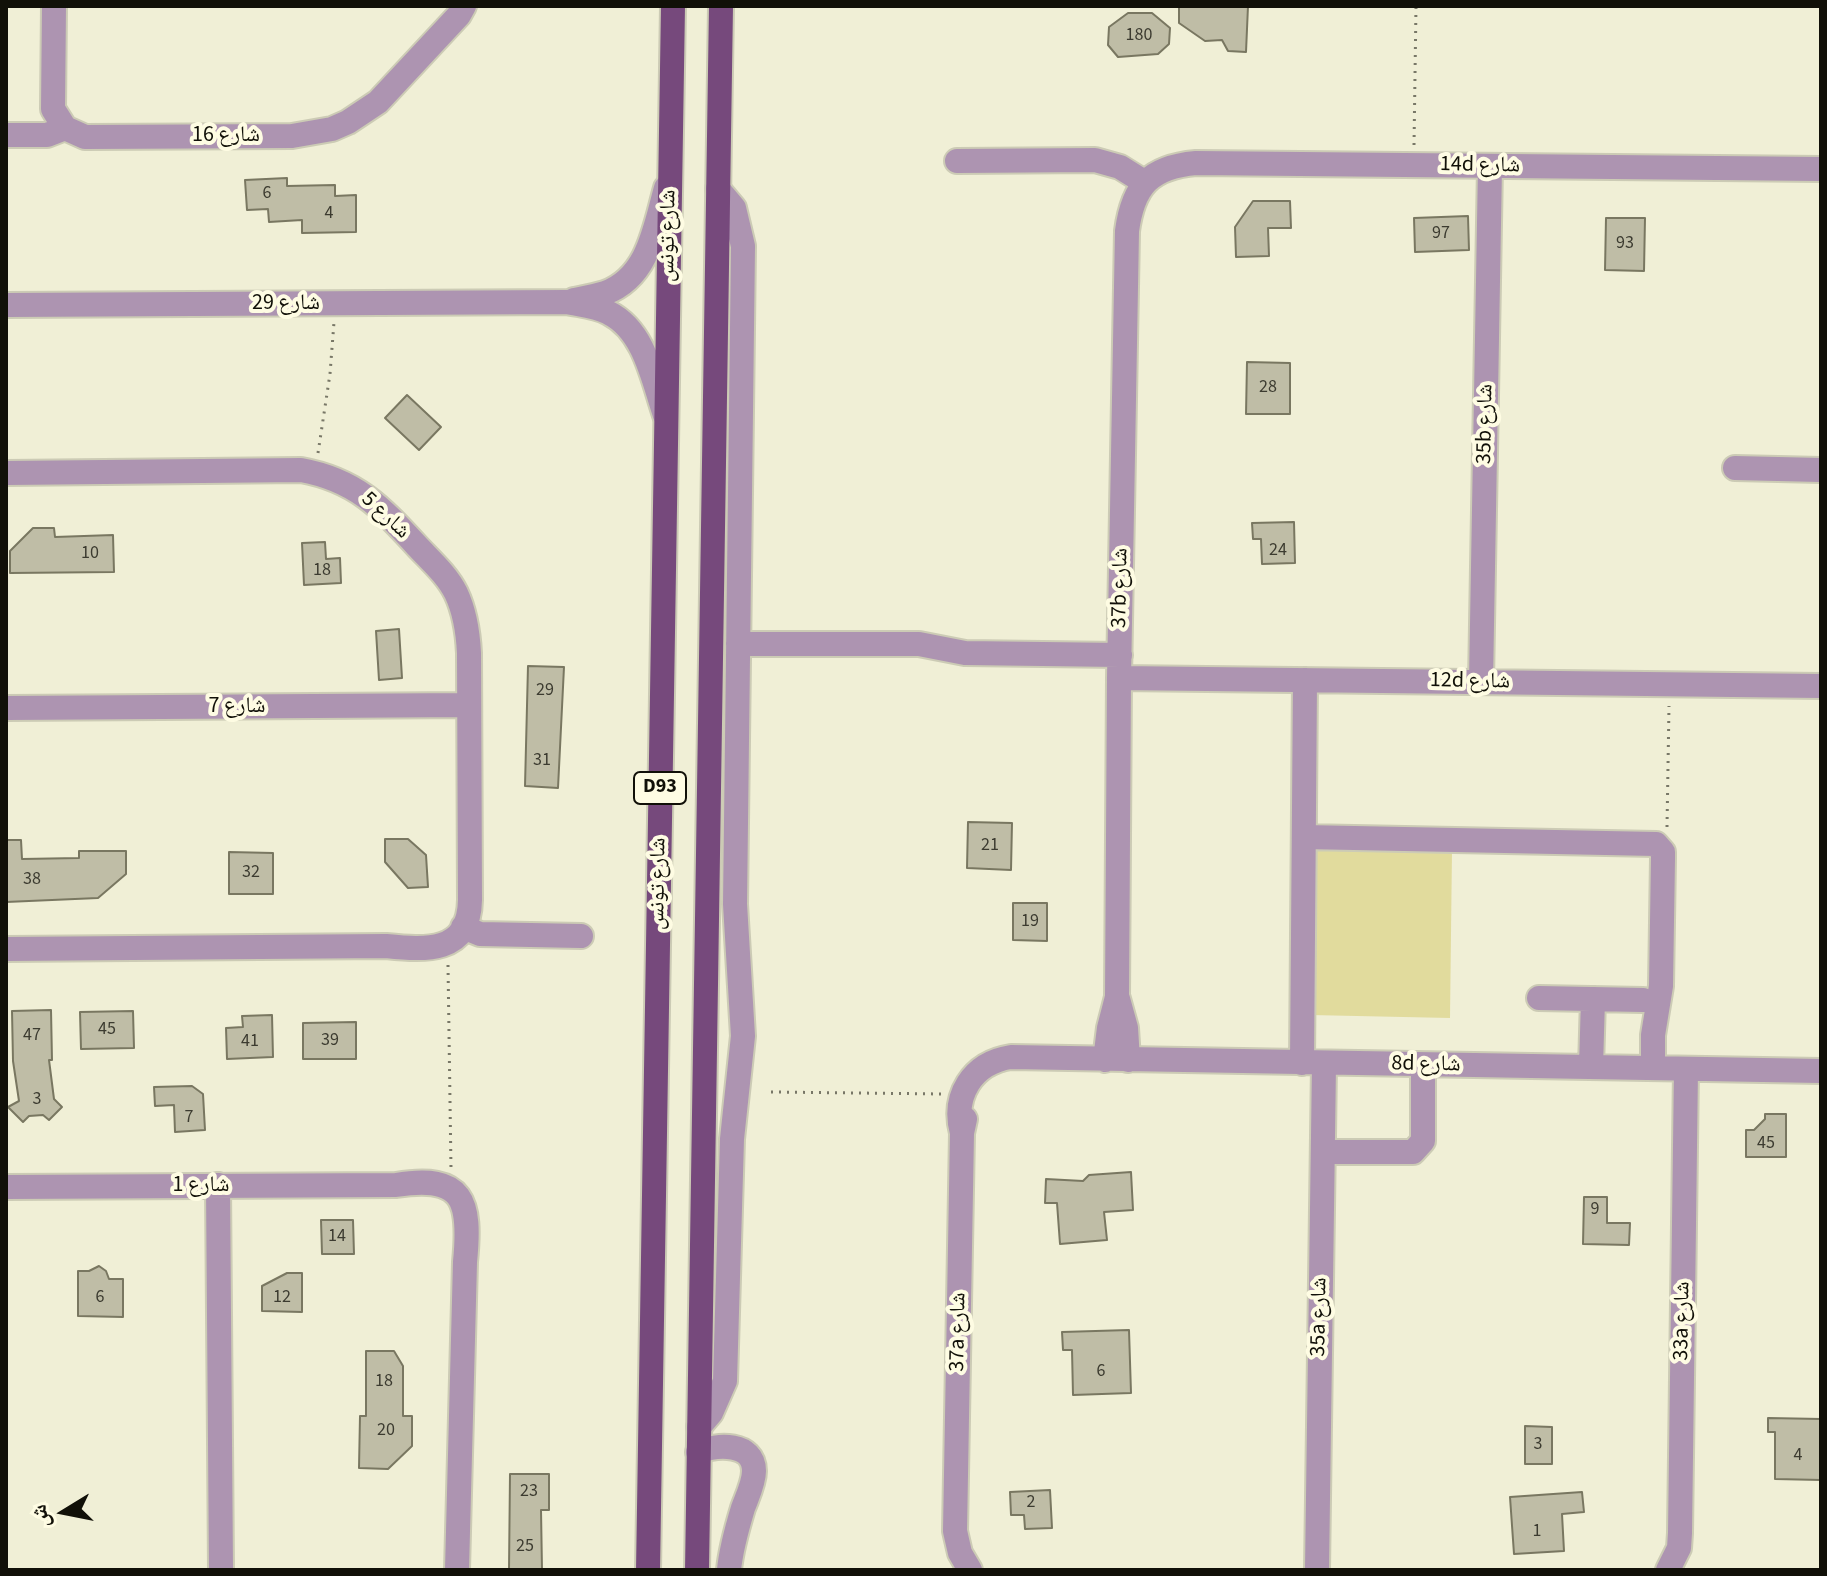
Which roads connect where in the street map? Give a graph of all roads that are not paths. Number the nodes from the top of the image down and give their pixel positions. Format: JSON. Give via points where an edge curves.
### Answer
{"nodes":[{"id":1,"x":54,"y":6,"type":"edge"},
{"id":2,"x":464,"y":6,"type":"edge"},
{"id":3,"x":673,"y":6,"type":"edge"},
{"id":4,"x":721,"y":6,"type":"edge"},
{"id":5,"x":65,"y":128,"type":"junction"},
{"id":6,"x":6,"y":135,"type":"edge"},
{"id":7,"x":957,"y":161,"type":"dead end"},
{"id":8,"x":1490,"y":166,"type":"junction"},
{"id":9,"x":1821,"y":169,"type":"edge"},
{"id":10,"x":670,"y":170,"type":"junction"},
{"id":11,"x":1144,"y":182,"type":"junction"},
{"id":12,"x":718,"y":189,"type":"junction"},
{"id":13,"x":567,"y":302,"type":"junction"},
{"id":14,"x":6,"y":305,"type":"edge"},
{"id":15,"x":666,"y":417,"type":"junction"},
{"id":16,"x":1735,"y":468,"type":"dead end"},
{"id":17,"x":1821,"y":470,"type":"edge"},
{"id":18,"x":6,"y":473,"type":"edge"},
{"id":19,"x":738,"y":644,"type":"junction"},
{"id":20,"x":1120,"y":666,"type":"junction"},
{"id":21,"x":1305,"y":680,"type":"junction"},
{"id":22,"x":1481,"y":682,"type":"junction"},
{"id":23,"x":1821,"y":686,"type":"edge"},
{"id":24,"x":469,"y":705,"type":"junction"},
{"id":25,"x":6,"y":708,"type":"edge"},
{"id":26,"x":1304,"y":837,"type":"junction"},
{"id":27,"x":469,"y":879,"type":"junction"},
{"id":28,"x":455,"y":935,"type":"junction"},
{"id":29,"x":581,"y":936,"type":"dead end"},
{"id":30,"x":386,"y":946,"type":"junction"},
{"id":31,"x":6,"y":949,"type":"edge"},
{"id":32,"x":1539,"y":998,"type":"dead end"},
{"id":33,"x":1593,"y":999,"type":"junction"},
{"id":34,"x":1643,"y":1000,"type":"dead end"},
{"id":35,"x":1116,"y":1060,"type":"junction"},
{"id":36,"x":1313,"y":1063,"type":"junction"},
{"id":37,"x":1423,"y":1065,"type":"junction"},
{"id":38,"x":1591,"y":1067,"type":"junction"},
{"id":39,"x":1653,"y":1068,"type":"junction"},
{"id":40,"x":1686,"y":1069,"type":"junction"},
{"id":41,"x":1821,"y":1071,"type":"edge"},
{"id":42,"x":973,"y":1085,"type":"joint"},
{"id":43,"x":1323,"y":1152,"type":"junction"},
{"id":44,"x":218,"y":1185,"type":"junction"},
{"id":45,"x":396,"y":1185,"type":"junction"},
{"id":46,"x":6,"y":1187,"type":"edge"},
{"id":47,"x":465,"y":1262,"type":"junction"},
{"id":48,"x":699,"y":1427,"type":"junction"},
{"id":49,"x":698,"y":1452,"type":"junction"},
{"id":50,"x":955,"y":1531,"type":"junction"},
{"id":51,"x":221,"y":1570,"type":"edge"},
{"id":52,"x":457,"y":1570,"type":"edge"},
{"id":53,"x":648,"y":1570,"type":"edge"},
{"id":54,"x":697,"y":1570,"type":"edge"},
{"id":55,"x":729,"y":1570,"type":"edge"},
{"id":56,"x":955,"y":1570,"type":"edge"},
{"id":57,"x":970,"y":1570,"type":"edge"},
{"id":58,"x":1317,"y":1570,"type":"edge"},
{"id":59,"x":1668,"y":1570,"type":"edge"}],
"edges":[{"from":1,"to":5,"type":"street","via":[[52,102]]},
{"from":2,"to":5,"type":"street","name":"شارع 16","via":[[378,102],[332,129],[292,136],[85,137]]},
{"from":3,"to":10,"type":"main road","name":"شارع تونس","number":"D93"},
{"from":4,"to":12,"type":"main road","number":"D93"},
{"from":5,"to":6,"type":"street","via":[[47,135]]},
{"from":7,"to":11,"type":"street","via":[[1095,160]]},
{"from":8,"to":9,"type":"street","name":"14d شارع"},
{"from":8,"to":11,"type":"street","name":"14d شارع","via":[[1196,163],[1168,168]]},
{"from":8,"to":22,"type":"street","name":"35b شارع"},
{"from":10,"to":13,"type":"street","name":"شارع 29","via":[[640,266],[614,289]]},
{"from":10,"to":15,"type":"main road","name":"شارع تونس","number":"D93"},
{"from":11,"to":20,"type":"street","name":"37b شارع","via":[[1127,231]]},
{"from":12,"to":19,"type":"street","via":[[734,208],[743,246]]},
{"from":12,"to":48,"type":"main road","number":"D93"},
{"from":13,"to":14,"type":"street","name":"شارع 29"},
{"from":13,"to":15,"type":"street","name":"شارع 29","via":[[600,309],[628,326]]},
{"from":15,"to":53,"type":"main road","name":"شارع تونس","number":"D93"},
{"from":16,"to":17,"type":"street"},
{"from":18,"to":24,"type":"street","name":"شارع 5","via":[[284,470],[335,479],[368,497],[449,582],[468,637]]},
{"from":19,"to":20,"type":"street","name":"12d شارع","via":[[919,644]]},
{"from":19,"to":48,"type":"street","via":[[735,904],[743,1036],[732,1139],[726,1363],[719,1398]]},
{"from":20,"to":21,"type":"street","name":"12d شارع"},
{"from":20,"to":35,"type":"street","name":"37b شارع","via":[[1117,997],[1109,1028]]},
{"from":21,"to":22,"type":"street","name":"12d شارع"},
{"from":21,"to":26,"type":"street","name":"35a شارع"},
{"from":22,"to":23,"type":"street","name":"12d شارع"},
{"from":24,"to":25,"type":"street","name":"شارع 7"},
{"from":24,"to":27,"type":"street","name":"شارع 5"},
{"from":26,"to":36,"type":"street","name":"35a شارع"},
{"from":26,"to":39,"type":"street","via":[[1651,842],[1660,847],[1661,986]]},
{"from":27,"to":28,"type":"street","name":"شارع 5","via":[[470,909]]},
{"from":27,"to":30,"type":"street","name":"شارع 5","via":[[447,929],[430,939]]},
{"from":28,"to":29,"type":"street"},
{"from":28,"to":30,"type":"street","name":"شارع 5","via":[[425,950]]},
{"from":30,"to":31,"type":"street","name":"شارع 5"},
{"from":32,"to":33,"type":"street"},
{"from":33,"to":34,"type":"street"},
{"from":33,"to":38,"type":"street"},
{"from":35,"to":36,"type":"street","name":"8d شارع"},
{"from":35,"to":42,"type":"street","name":"8d شارع","via":[[1032,1059]]},
{"from":36,"to":37,"type":"street","name":"8d شارع"},
{"from":36,"to":43,"type":"street","name":"35a شارع"},
{"from":37,"to":38,"type":"street","name":"8d شارع"},
{"from":37,"to":43,"type":"street","via":[[1423,1141],[1413,1152]]},
{"from":38,"to":39,"type":"street","name":"8d شارع"},
{"from":39,"to":40,"type":"street","name":"8d شارع"},
{"from":40,"to":41,"type":"street","name":"8d شارع"},
{"from":40,"to":59,"type":"street","name":"33a شارع","via":[[1680,1533]]},
{"from":42,"to":50,"type":"street","name":"37a شارع","via":[[959,1114]]},
{"from":43,"to":58,"type":"street","name":"35a شارع"},
{"from":44,"to":45,"type":"street","name":"شارع 1"},
{"from":44,"to":46,"type":"street","name":"شارع 1"},
{"from":44,"to":51,"type":"street"},
{"from":45,"to":47,"type":"street","name":"شارع 1","via":[[424,1191],[446,1206],[458,1227]]},
{"from":45,"to":47,"type":"street","name":"شارع 1","via":[[428,1181],[451,1189],[468,1218]]},
{"from":47,"to":52,"type":"street","name":"شارع 1"},
{"from":48,"to":49,"type":"main road","number":"D93"},
{"from":49,"to":54,"type":"main road","number":"D93"},
{"from":49,"to":55,"type":"street","via":[[722,1446],[739,1449],[753,1465]]},
{"from":50,"to":56,"type":"street","name":"37a شارع"},
{"from":50,"to":57,"type":"street","name":"37a شارع"}]}
